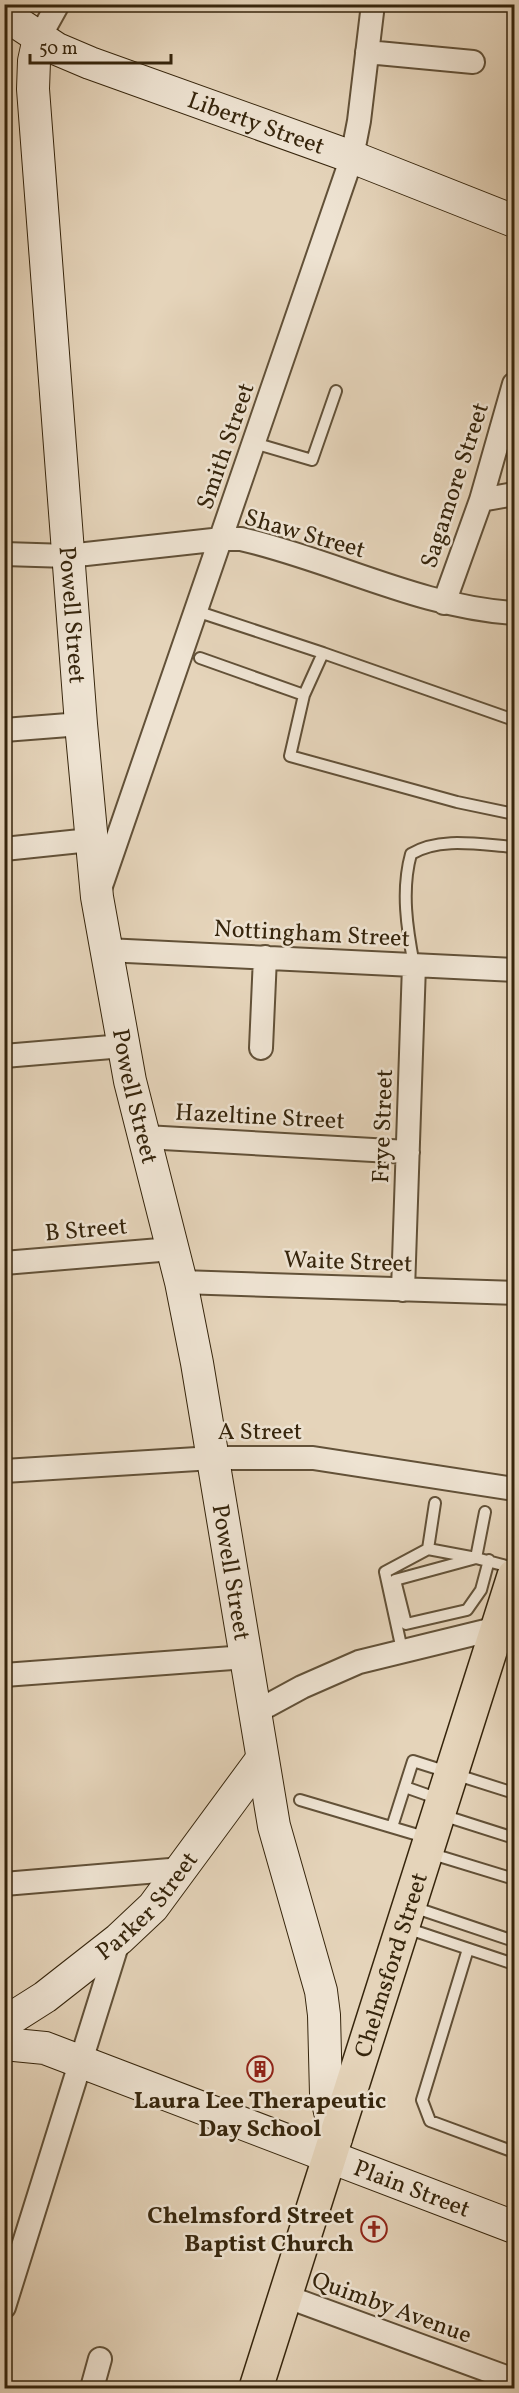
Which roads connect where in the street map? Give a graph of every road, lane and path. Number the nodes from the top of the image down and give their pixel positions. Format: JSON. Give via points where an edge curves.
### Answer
{"nodes":[{"id":1,"x":58,"y":4,"type":"edge"},
{"id":2,"x":373,"y":4,"type":"edge"},
{"id":3,"x":4,"y":14,"type":"edge"},
{"id":4,"x":39,"y":38,"type":"junction"},
{"id":5,"x":367,"y":52,"type":"junction"},
{"id":6,"x":473,"y":62,"type":"dead end"},
{"id":7,"x":352,"y":157,"type":"junction"},
{"id":8,"x":513,"y":217,"type":"edge"},
{"id":9,"x":514,"y":384,"type":"edge"},
{"id":10,"x":336,"y":391,"type":"dead end"},
{"id":11,"x":254,"y":443,"type":"junction"},
{"id":12,"x":514,"y":494,"type":"edge"},
{"id":13,"x":481,"y":500,"type":"junction"},
{"id":14,"x":222,"y":539,"type":"junction"},
{"id":15,"x":4,"y":554,"type":"edge"},
{"id":16,"x":68,"y":556,"type":"junction"},
{"id":17,"x":444,"y":603,"type":"junction"},
{"id":18,"x":196,"y":611,"type":"junction"},
{"id":19,"x":514,"y":613,"type":"edge"},
{"id":20,"x":323,"y":653,"type":"junction"},
{"id":21,"x":200,"y":658,"type":"dead end"},
{"id":22,"x":304,"y":694,"type":"junction"},
{"id":23,"x":514,"y":720,"type":"edge"},
{"id":24,"x":81,"y":724,"type":"junction"},
{"id":25,"x":4,"y":730,"type":"edge"},
{"id":26,"x":514,"y":814,"type":"edge"},
{"id":27,"x":90,"y":840,"type":"junction"},
{"id":28,"x":514,"y":847,"type":"edge"},
{"id":29,"x":4,"y":849,"type":"edge"},
{"id":30,"x":97,"y":897,"type":"junction"},
{"id":31,"x":106,"y":950,"type":"junction"},
{"id":32,"x":265,"y":957,"type":"junction"},
{"id":33,"x":414,"y":965,"type":"junction"},
{"id":34,"x":514,"y":970,"type":"edge"},
{"id":35,"x":123,"y":1046,"type":"junction"},
{"id":36,"x":261,"y":1048,"type":"dead end"},
{"id":37,"x":4,"y":1056,"type":"edge"},
{"id":38,"x":145,"y":1137,"type":"junction"},
{"id":39,"x":408,"y":1152,"type":"junction"},
{"id":40,"x":172,"y":1249,"type":"junction"},
{"id":41,"x":4,"y":1263,"type":"edge"},
{"id":42,"x":181,"y":1282,"type":"junction"},
{"id":43,"x":403,"y":1290,"type":"junction"},
{"id":44,"x":514,"y":1293,"type":"edge"},
{"id":45,"x":213,"y":1458,"type":"junction"},
{"id":46,"x":4,"y":1471,"type":"edge"},
{"id":47,"x":514,"y":1489,"type":"edge"},
{"id":48,"x":435,"y":1503,"type":"dead end"},
{"id":49,"x":485,"y":1512,"type":"dead end"},
{"id":50,"x":428,"y":1550,"type":"junction"},
{"id":51,"x":476,"y":1558,"type":"junction"},
{"id":52,"x":502,"y":1568,"type":"edge"},
{"id":53,"x":514,"y":1568,"type":"edge"},
{"id":54,"x":502,"y":1630,"type":"junction"},
{"id":55,"x":402,"y":1650,"type":"junction"},
{"id":56,"x":246,"y":1657,"type":"junction"},
{"id":57,"x":4,"y":1675,"type":"edge"},
{"id":58,"x":255,"y":1713,"type":"junction"},
{"id":59,"x":262,"y":1759,"type":"junction"},
{"id":60,"x":405,"y":1787,"type":"junction"},
{"id":61,"x":514,"y":1793,"type":"edge"},
{"id":62,"x":300,"y":1800,"type":"dead end"},
{"id":63,"x":438,"y":1816,"type":"junction"},
{"id":64,"x":392,"y":1827,"type":"junction"},
{"id":65,"x":514,"y":1838,"type":"edge"},
{"id":66,"x":182,"y":1869,"type":"junction"},
{"id":67,"x":514,"y":1879,"type":"edge"},
{"id":68,"x":4,"y":1884,"type":"edge"},
{"id":69,"x":406,"y":1917,"type":"junction"},
{"id":70,"x":119,"y":1939,"type":"junction"},
{"id":71,"x":514,"y":1941,"type":"edge"},
{"id":72,"x":468,"y":1949,"type":"junction"},
{"id":73,"x":514,"y":1964,"type":"edge"},
{"id":74,"x":4,"y":2023,"type":"edge"},
{"id":75,"x":4,"y":2043,"type":"edge"},
{"id":76,"x":82,"y":2061,"type":"junction"},
{"id":77,"x":333,"y":2148,"type":"junction"},
{"id":78,"x":514,"y":2152,"type":"edge"},
{"id":79,"x":514,"y":2228,"type":"edge"},
{"id":80,"x":285,"y":2296,"type":"junction"},
{"id":81,"x":4,"y":2307,"type":"edge"},
{"id":82,"x":100,"y":2359,"type":"dead end"},
{"id":83,"x":514,"y":2380,"type":"edge"},
{"id":84,"x":92,"y":2388,"type":"edge"},
{"id":85,"x":256,"y":2388,"type":"edge"}],
"edges":[{"from":1,"to":4,"type":"street"},
{"from":2,"to":5,"type":"street","name":"Smith Street"},
{"from":3,"to":4,"type":"street","name":"Liberty Street"},
{"from":4,"to":7,"type":"street","name":"Liberty Street","via":[[90,63]]},
{"from":4,"to":16,"type":"street","name":"Powell Street","via":[[33,89]]},
{"from":5,"to":6,"type":"street"},
{"from":5,"to":7,"type":"street","name":"Smith Street"},
{"from":7,"to":8,"type":"street","name":"Liberty Street"},
{"from":7,"to":11,"type":"street","name":"Smith Street"},
{"from":9,"to":13,"type":"street","name":"Sagamore Street"},
{"from":10,"to":11,"type":"lane","via":[[312,460]]},
{"from":11,"to":14,"type":"street","name":"Smith Street"},
{"from":12,"to":13,"type":"street"},
{"from":13,"to":17,"type":"street","name":"Sagamore Street"},
{"from":14,"to":16,"type":"street","name":"Shaw Street"},
{"from":14,"to":17,"type":"street","name":"Shaw Street","via":[[256,543]]},
{"from":14,"to":18,"type":"street","name":"Smith Street"},
{"from":15,"to":16,"type":"street","name":"Shaw Street"},
{"from":16,"to":24,"type":"street","name":"Powell Street"},
{"from":17,"to":19,"type":"street","name":"Shaw Street"},
{"from":18,"to":20,"type":"lane"},
{"from":18,"to":30,"type":"street","name":"Smith Street"},
{"from":20,"to":22,"type":"lane"},
{"from":20,"to":23,"type":"lane"},
{"from":21,"to":22,"type":"lane"},
{"from":22,"to":26,"type":"lane","via":[[290,756]]},
{"from":24,"to":25,"type":"street"},
{"from":24,"to":27,"type":"street","name":"Powell Street"},
{"from":27,"to":29,"type":"street"},
{"from":27,"to":30,"type":"street","name":"Powell Street"},
{"from":28,"to":33,"type":"lane","via":[[444,844],[411,854],[406,922]]},
{"from":30,"to":31,"type":"street","name":"Powell Street"},
{"from":31,"to":32,"type":"street","name":"Nottingham Street"},
{"from":31,"to":35,"type":"street","name":"Powell Street"},
{"from":32,"to":33,"type":"street","name":"Nottingham Street"},
{"from":32,"to":36,"type":"street"},
{"from":33,"to":34,"type":"street","name":"Nottingham Street"},
{"from":33,"to":39,"type":"street","name":"Frye Street"},
{"from":35,"to":37,"type":"street"},
{"from":35,"to":38,"type":"street","name":"Powell Street"},
{"from":38,"to":39,"type":"street","name":"Hazeltine Street"},
{"from":38,"to":40,"type":"street","name":"Powell Street"},
{"from":39,"to":43,"type":"street","name":"Frye Street"},
{"from":40,"to":41,"type":"street","name":"B Street"},
{"from":40,"to":42,"type":"street","name":"Powell Street"},
{"from":42,"to":43,"type":"street","name":"Waite Street"},
{"from":42,"to":45,"type":"street","name":"Powell Street"},
{"from":43,"to":44,"type":"street","name":"Waite Street"},
{"from":45,"to":46,"type":"street","name":"A Street"},
{"from":45,"to":47,"type":"street","name":"A Street","via":[[313,1458]]},
{"from":45,"to":56,"type":"street","name":"Powell Street"},
{"from":48,"to":50,"type":"lane"},
{"from":49,"to":51,"type":"lane"},
{"from":50,"to":51,"type":"lane"},
{"from":50,"to":55,"type":"lane","via":[[385,1572]]},
{"from":51,"to":52,"type":"lane"},
{"from":51,"to":52,"type":"lane","via":[[395,1580],[406,1624],[467,1610]]},
{"from":52,"to":53,"type":"lane"},
{"from":52,"to":54,"type":"main road","name":"Chelmsford Street"},
{"from":54,"to":55,"type":"street"},
{"from":54,"to":63,"type":"main road","name":"Chelmsford Street"},
{"from":55,"to":58,"type":"street","via":[[359,1662]]},
{"from":56,"to":57,"type":"street"},
{"from":56,"to":58,"type":"street","name":"Powell Street"},
{"from":58,"to":59,"type":"street","name":"Powell Street"},
{"from":59,"to":66,"type":"street","name":"Parker Street"},
{"from":59,"to":77,"type":"street","name":"Powell Street","via":[[281,1854],[321,1991]]},
{"from":60,"to":63,"type":"lane"},
{"from":60,"to":63,"type":"lane","via":[[413,1761]]},
{"from":60,"to":64,"type":"lane"},
{"from":61,"to":63,"type":"lane"},
{"from":62,"to":64,"type":"lane"},
{"from":63,"to":64,"type":"lane"},
{"from":63,"to":65,"type":"lane"},
{"from":63,"to":67,"type":"lane"},
{"from":63,"to":69,"type":"main road","name":"Chelmsford Street"},
{"from":66,"to":68,"type":"street"},
{"from":66,"to":70,"type":"street","name":"Parker Street","via":[[153,1907]]},
{"from":69,"to":71,"type":"lane"},
{"from":69,"to":72,"type":"lane"},
{"from":69,"to":77,"type":"main road","name":"Chelmsford Street"},
{"from":70,"to":74,"type":"street","name":"Parker Street"},
{"from":70,"to":76,"type":"street"},
{"from":72,"to":73,"type":"lane"},
{"from":72,"to":78,"type":"lane","via":[[422,2100],[430,2121]]},
{"from":75,"to":76,"type":"street","name":"Plain Street","via":[[45,2048]]},
{"from":76,"to":77,"type":"street","name":"Plain Street"},
{"from":76,"to":81,"type":"street"},
{"from":77,"to":79,"type":"street","name":"Plain Street"},
{"from":77,"to":80,"type":"main road","name":"Chelmsford Street"},
{"from":80,"to":83,"type":"street","name":"Quimby Avenue"},
{"from":80,"to":85,"type":"main road","name":"Chelmsford Street"},
{"from":82,"to":84,"type":"street"}]}
